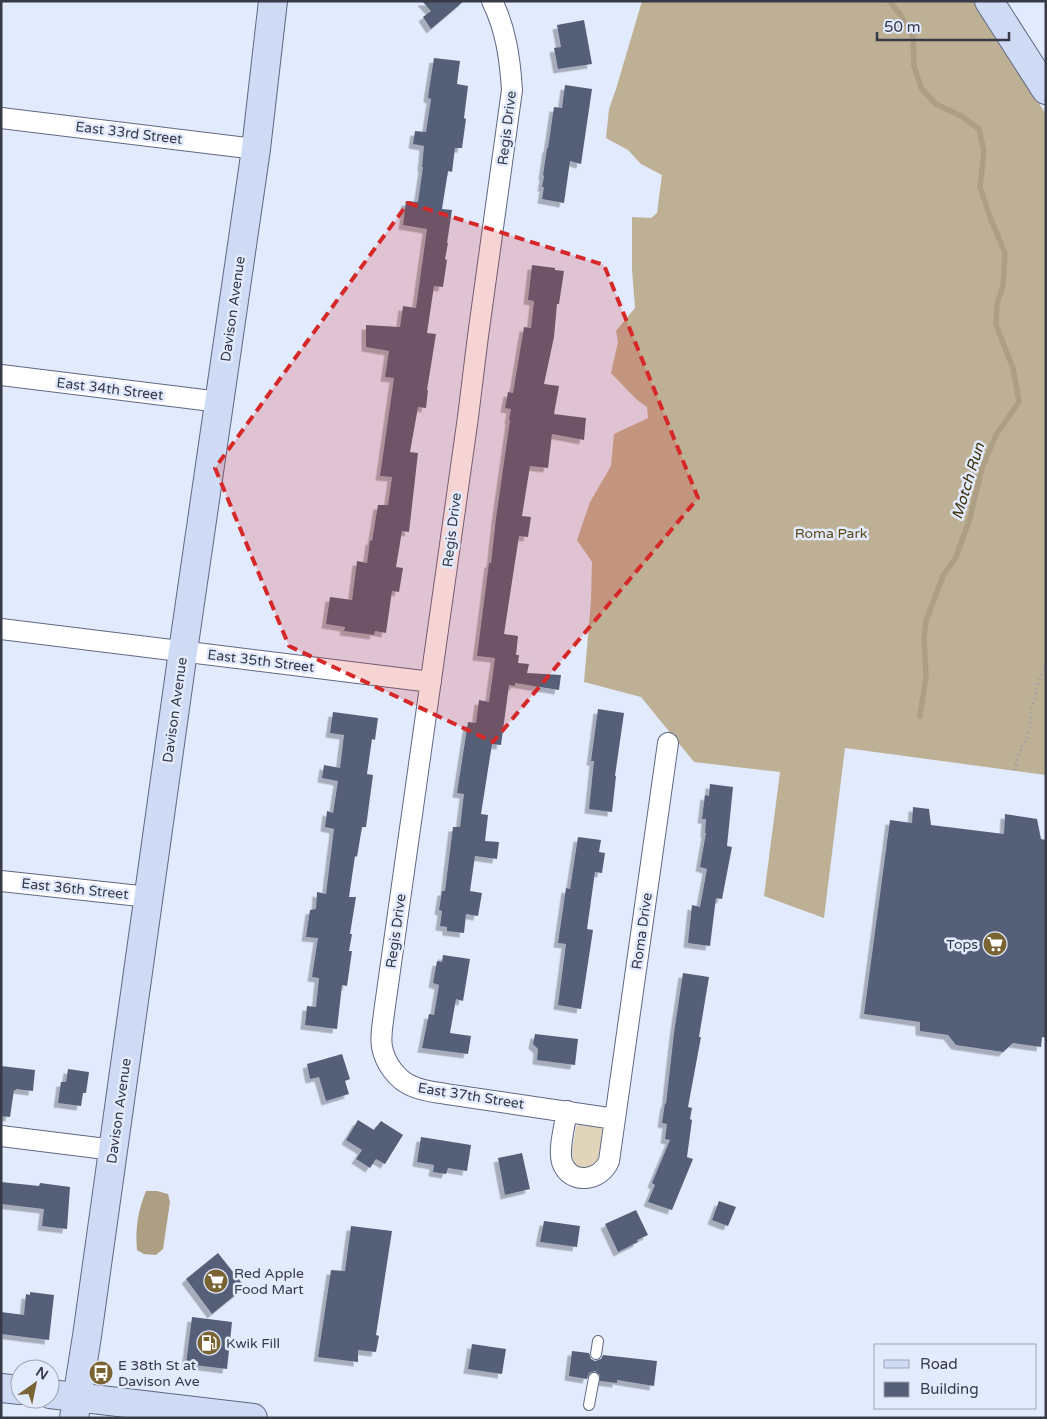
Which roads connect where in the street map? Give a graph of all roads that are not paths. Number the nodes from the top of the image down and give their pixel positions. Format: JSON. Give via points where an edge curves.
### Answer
{"nodes":[{"id":1,"x":273,"y":1,"type":"edge"},
{"id":2,"x":492,"y":1,"type":"edge"},
{"id":3,"x":988,"y":1,"type":"edge"},
{"id":4,"x":1046,"y":90,"type":"edge"},
{"id":5,"x":1,"y":118,"type":"edge"},
{"id":6,"x":256,"y":149,"type":"junction"},
{"id":7,"x":1,"y":376,"type":"edge"},
{"id":8,"x":220,"y":402,"type":"junction"},
{"id":9,"x":1,"y":629,"type":"edge"},
{"id":10,"x":183,"y":652,"type":"junction"},
{"id":11,"x":431,"y":682,"type":"junction"},
{"id":12,"x":668,"y":743,"type":"dead end"},
{"id":13,"x":1,"y":881,"type":"edge"},
{"id":14,"x":149,"y":897,"type":"junction"},
{"id":15,"x":387,"y":1059,"type":"joint"},
{"id":16,"x":567,"y":1111,"type":"junction"},
{"id":17,"x":615,"y":1119,"type":"junction"},
{"id":18,"x":1,"y":1136,"type":"edge"},
{"id":19,"x":114,"y":1150,"type":"junction"},
{"id":20,"x":598,"y":1341,"type":"dead end"},
{"id":21,"x":596,"y":1354,"type":"dead end"},
{"id":22,"x":594,"y":1378,"type":"dead end"},
{"id":23,"x":60,"y":1399,"type":"edge"},
{"id":24,"x":589,"y":1405,"type":"dead end"},
{"id":25,"x":76,"y":1407,"type":"edge"},
{"id":26,"x":253,"y":1418,"type":"edge"}],
"edges":[{"from":1,"to":6,"type":"street","name":"Davison Avenue"},
{"from":2,"to":11,"type":"street","name":"Regis Drive","via":[[510,59],[512,90]]},
{"from":3,"to":4,"type":"street"},
{"from":5,"to":6,"type":"street","name":"East 33rd Street"},
{"from":6,"to":8,"type":"street","name":"Davison Avenue"},
{"from":7,"to":8,"type":"street","name":"East 34th Street"},
{"from":8,"to":10,"type":"street","name":"Davison Avenue"},
{"from":9,"to":10,"type":"street","name":"East 35th Street"},
{"from":10,"to":11,"type":"street","name":"East 35th Street"},
{"from":10,"to":14,"type":"street","name":"Davison Avenue"},
{"from":11,"to":15,"type":"street","name":"Regis Drive","via":[[382,1033]]},
{"from":12,"to":17,"type":"street","name":"Roma Drive"},
{"from":13,"to":14,"type":"street","name":"East 36th Street"},
{"from":14,"to":19,"type":"street","name":"Davison Avenue"},
{"from":15,"to":16,"type":"street","name":"East 37th Street","via":[[402,1081],[426,1091]]},
{"from":16,"to":17,"type":"street","name":"East 37th Street"},
{"from":16,"to":17,"type":"street","via":[[562,1160],[571,1175],[585,1179],[598,1175],[607,1166]]},
{"from":18,"to":19,"type":"street"},
{"from":19,"to":25,"type":"street","name":"Davison Avenue"},
{"from":20,"to":21,"type":"lane"},
{"from":22,"to":24,"type":"lane"},
{"from":23,"to":25,"type":"street"},
{"from":25,"to":26,"type":"street"}]}
